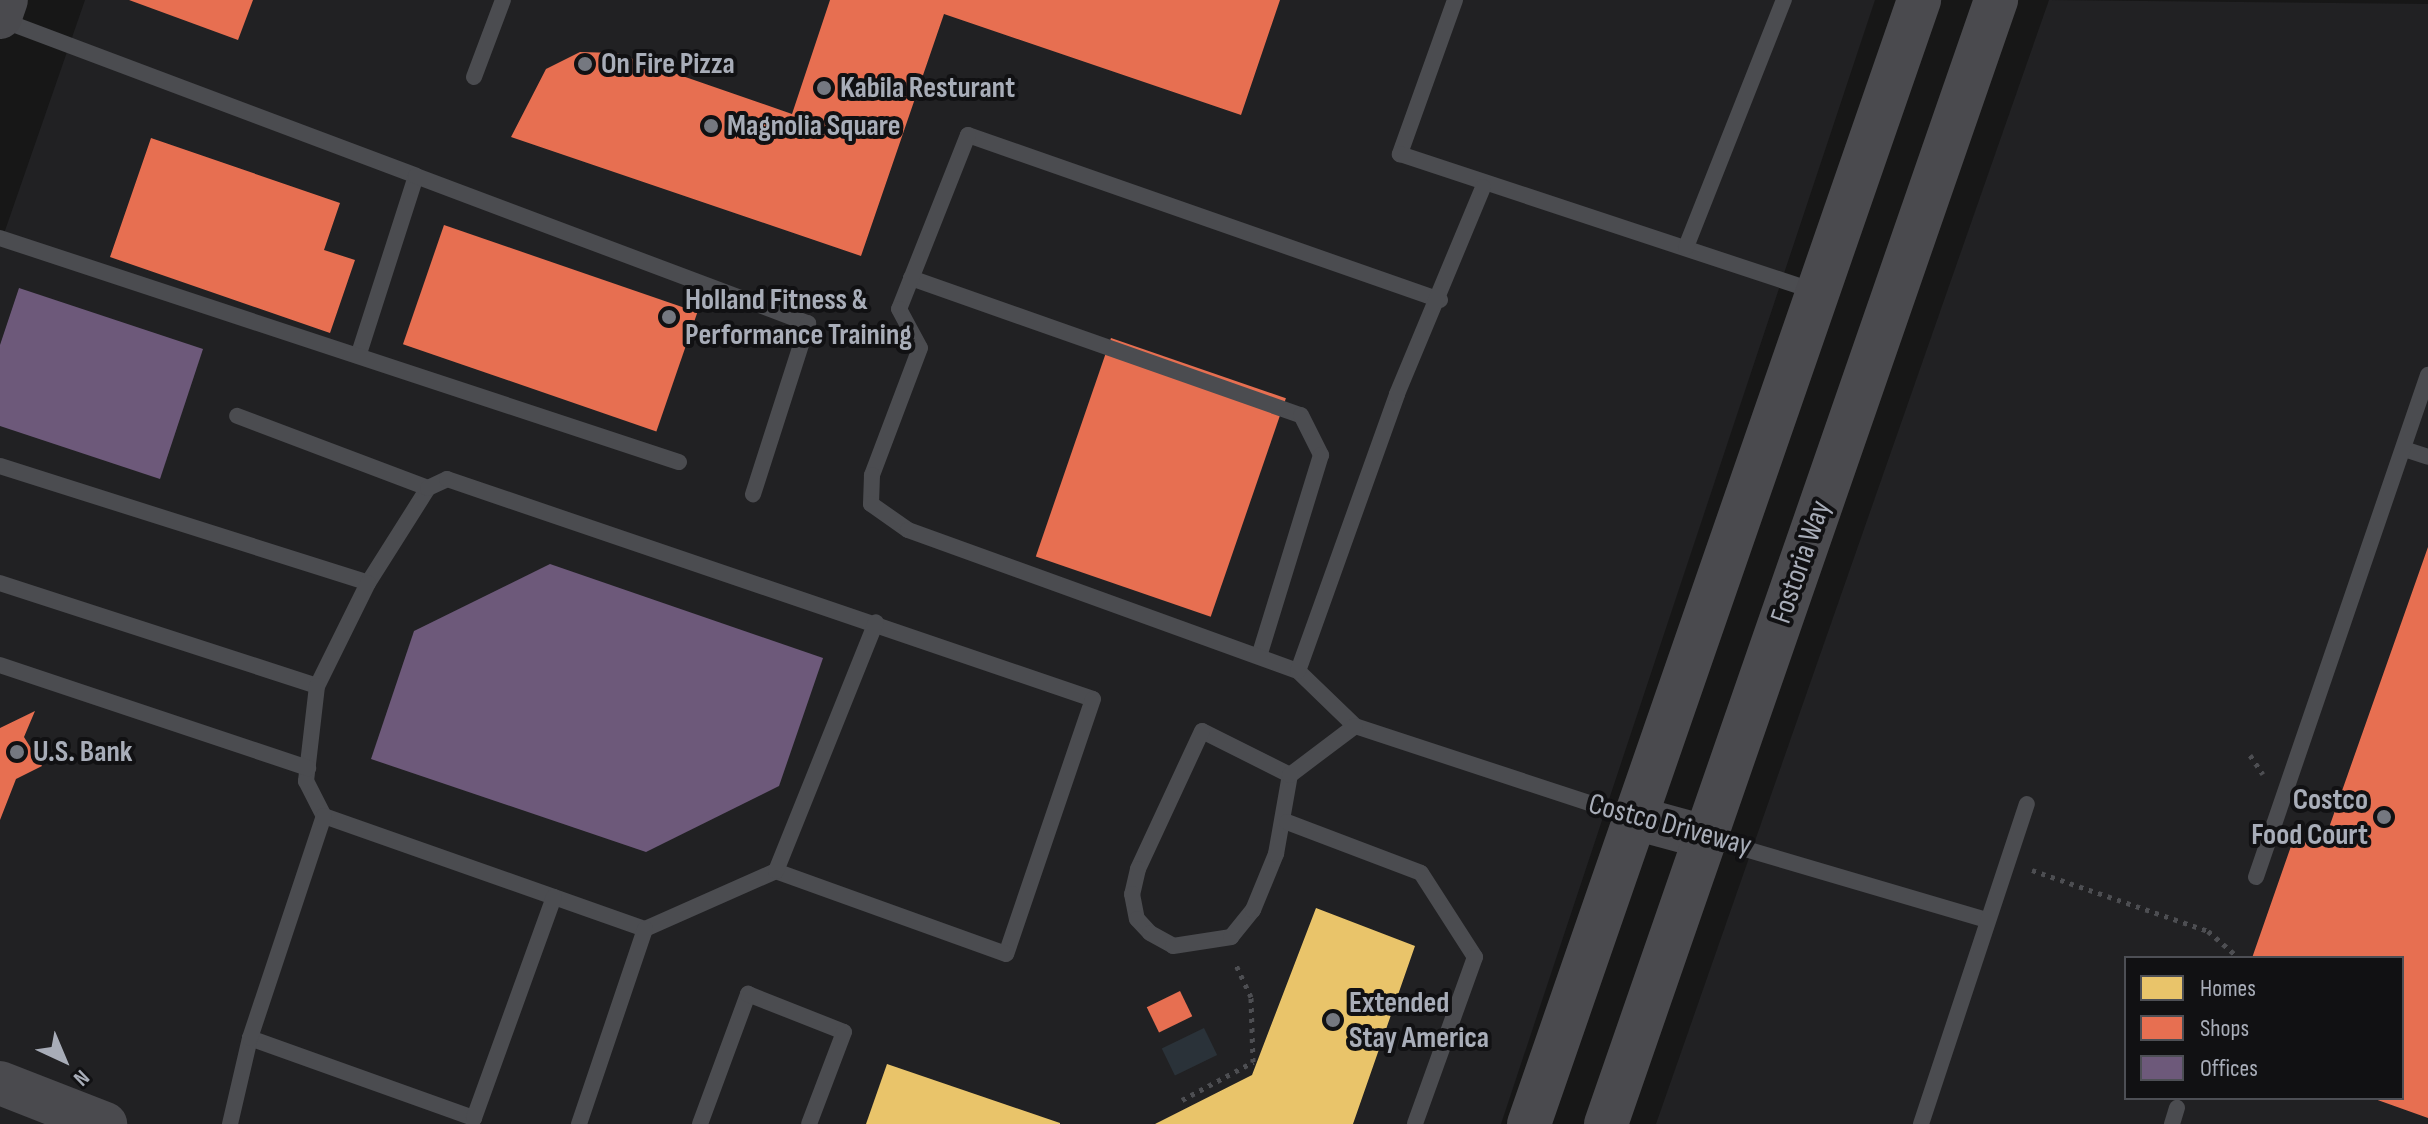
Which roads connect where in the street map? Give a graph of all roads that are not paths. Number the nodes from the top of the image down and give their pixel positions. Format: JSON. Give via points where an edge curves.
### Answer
{"nodes":[{"id":1,"x":6,"y":0,"type":"edge"},
{"id":2,"x":503,"y":0,"type":"edge"},
{"id":3,"x":1455,"y":0,"type":"edge"},
{"id":4,"x":1784,"y":0,"type":"edge"},
{"id":5,"x":1919,"y":0,"type":"edge"},
{"id":6,"x":1996,"y":0,"type":"edge"},
{"id":7,"x":0,"y":18,"type":"edge"},
{"id":8,"x":474,"y":77,"type":"dead end"},
{"id":9,"x":416,"y":176,"type":"junction"},
{"id":10,"x":1483,"y":187,"type":"junction"},
{"id":11,"x":0,"y":238,"type":"edge"},
{"id":12,"x":1686,"y":247,"type":"junction"},
{"id":13,"x":911,"y":278,"type":"junction"},
{"id":14,"x":1818,"y":292,"type":"junction"},
{"id":15,"x":1440,"y":300,"type":"junction"},
{"id":16,"x":359,"y":354,"type":"junction"},
{"id":17,"x":2428,"y":375,"type":"edge"},
{"id":18,"x":237,"y":416,"type":"dead end"},
{"id":19,"x":2404,"y":449,"type":"junction"},
{"id":20,"x":2428,"y":457,"type":"edge"},
{"id":21,"x":679,"y":462,"type":"dead end"},
{"id":22,"x":0,"y":466,"type":"edge"},
{"id":23,"x":428,"y":488,"type":"junction"},
{"id":24,"x":753,"y":494,"type":"dead end"},
{"id":25,"x":0,"y":583,"type":"edge"},
{"id":26,"x":368,"y":583,"type":"junction"},
{"id":27,"x":876,"y":622,"type":"junction"},
{"id":28,"x":1259,"y":656,"type":"junction"},
{"id":29,"x":0,"y":665,"type":"edge"},
{"id":30,"x":1298,"y":671,"type":"junction"},
{"id":31,"x":317,"y":686,"type":"junction"},
{"id":32,"x":1355,"y":726,"type":"junction"},
{"id":33,"x":308,"y":768,"type":"junction"},
{"id":34,"x":1290,"y":775,"type":"junction"},
{"id":35,"x":2027,"y":804,"type":"dead end"},
{"id":36,"x":324,"y":816,"type":"junction"},
{"id":37,"x":1635,"y":818,"type":"junction"},
{"id":38,"x":1287,"y":822,"type":"junction"},
{"id":39,"x":1705,"y":837,"type":"junction"},
{"id":40,"x":776,"y":871,"type":"junction"},
{"id":41,"x":2256,"y":877,"type":"dead end"},
{"id":42,"x":554,"y":897,"type":"junction"},
{"id":43,"x":1986,"y":920,"type":"junction"},
{"id":44,"x":645,"y":929,"type":"junction"},
{"id":45,"x":250,"y":1038,"type":"junction"},
{"id":46,"x":0,"y":1083,"type":"edge"},
{"id":47,"x":105,"y":1124,"type":"edge"},
{"id":48,"x":230,"y":1124,"type":"edge"},
{"id":49,"x":579,"y":1124,"type":"edge"},
{"id":50,"x":700,"y":1124,"type":"edge"},
{"id":51,"x":809,"y":1124,"type":"edge"},
{"id":52,"x":1415,"y":1124,"type":"edge"},
{"id":53,"x":1529,"y":1124,"type":"edge"},
{"id":54,"x":1606,"y":1124,"type":"edge"},
{"id":55,"x":1921,"y":1124,"type":"edge"}],
"edges":[{"from":1,"to":7,"type":"street"},
{"from":2,"to":8,"type":"lane"},
{"from":3,"to":10,"type":"lane","via":[[1400,154]]},
{"from":4,"to":12,"type":"lane"},
{"from":5,"to":14,"type":"street"},
{"from":6,"to":39,"type":"street","name":"Fostoria Way"},
{"from":7,"to":9,"type":"lane"},
{"from":9,"to":16,"type":"lane"},
{"from":9,"to":24,"type":"lane","via":[[808,323]]},
{"from":10,"to":12,"type":"lane"},
{"from":10,"to":15,"type":"lane"},
{"from":11,"to":16,"type":"lane"},
{"from":12,"to":14,"type":"lane"},
{"from":13,"to":15,"type":"lane","via":[[968,135]]},
{"from":13,"to":28,"type":"lane","via":[[899,309],[920,348],[872,475],[871,504],[908,530]]},
{"from":13,"to":28,"type":"lane","via":[[1301,415],[1321,455]]},
{"from":14,"to":37,"type":"street"},
{"from":15,"to":30,"type":"lane","via":[[1397,394]]},
{"from":16,"to":21,"type":"lane","via":[[488,404]]},
{"from":17,"to":19,"type":"lane"},
{"from":18,"to":23,"type":"lane"},
{"from":19,"to":20,"type":"lane"},
{"from":19,"to":41,"type":"lane"},
{"from":22,"to":26,"type":"lane"},
{"from":23,"to":26,"type":"lane"},
{"from":23,"to":27,"type":"lane","via":[[447,479]]},
{"from":25,"to":31,"type":"lane"},
{"from":26,"to":31,"type":"lane"},
{"from":27,"to":40,"type":"lane"},
{"from":27,"to":40,"type":"lane","via":[[1093,699],[1006,954]]},
{"from":28,"to":30,"type":"lane"},
{"from":29,"to":33,"type":"lane"},
{"from":30,"to":32,"type":"lane"},
{"from":31,"to":33,"type":"lane"},
{"from":32,"to":34,"type":"lane"},
{"from":32,"to":37,"type":"lane","name":"Costco Driveway"},
{"from":33,"to":36,"type":"lane"},
{"from":34,"to":38,"type":"lane"},
{"from":34,"to":38,"type":"lane","via":[[1202,731],[1138,869],[1132,894],[1137,919],[1173,946],[1218,944],[1253,910]]},
{"from":35,"to":43,"type":"lane"},
{"from":36,"to":42,"type":"lane"},
{"from":36,"to":45,"type":"lane"},
{"from":37,"to":39,"type":"street","name":"Costco Driveway"},
{"from":37,"to":53,"type":"street"},
{"from":38,"to":52,"type":"lane","via":[[1421,873],[1475,957]]},
{"from":39,"to":43,"type":"lane","name":"Costco Driveway"},
{"from":39,"to":54,"type":"street","name":"Fostoria Way"},
{"from":40,"to":44,"type":"lane"},
{"from":42,"to":44,"type":"lane"},
{"from":42,"to":45,"type":"lane","via":[[474,1118]]},
{"from":43,"to":55,"type":"lane"},
{"from":44,"to":49,"type":"lane"},
{"from":45,"to":48,"type":"lane"},
{"from":46,"to":47,"type":"street"},
{"from":50,"to":51,"type":"lane","via":[[748,994],[844,1032]]}]}
